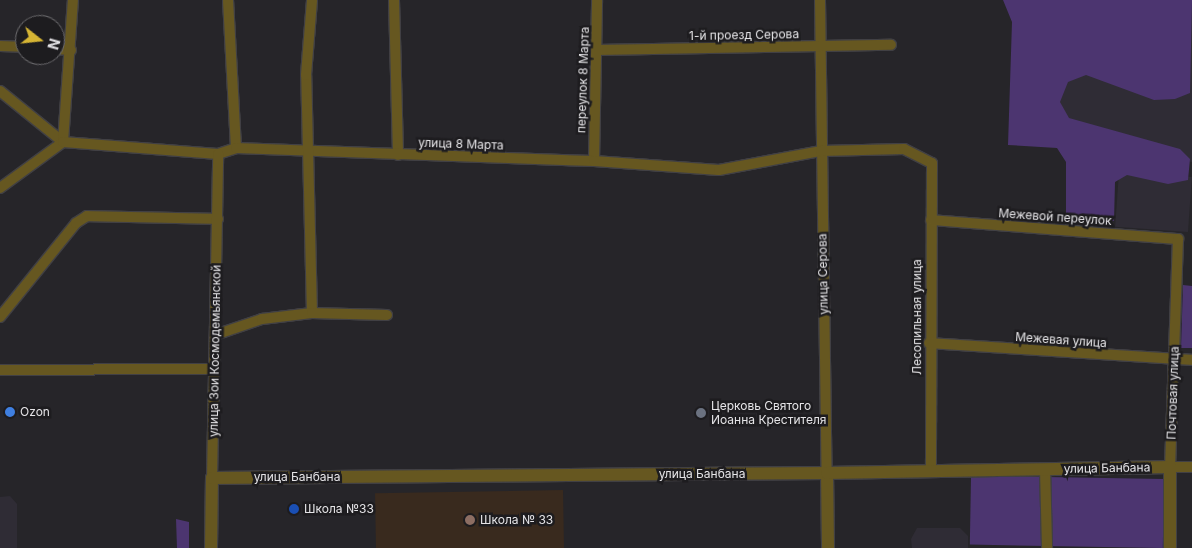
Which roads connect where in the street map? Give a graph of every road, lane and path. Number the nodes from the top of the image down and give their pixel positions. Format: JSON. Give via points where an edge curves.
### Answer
{"nodes":[{"id":1,"x":73,"y":0,"type":"edge"},
{"id":2,"x":228,"y":0,"type":"edge"},
{"id":3,"x":312,"y":0,"type":"edge"},
{"id":4,"x":394,"y":0,"type":"edge"},
{"id":5,"x":597,"y":0,"type":"edge"},
{"id":6,"x":820,"y":0,"type":"edge"},
{"id":7,"x":0,"y":46,"type":"edge"},
{"id":8,"x":890,"y":46,"type":"dead end"},
{"id":9,"x":15,"y":47,"type":"edge"},
{"id":10,"x":821,"y":47,"type":"junction"},
{"id":11,"x":65,"y":50,"type":"edge"},
{"id":12,"x":70,"y":50,"type":"junction"},
{"id":13,"x":597,"y":50,"type":"junction"},
{"id":14,"x":0,"y":91,"type":"edge"},
{"id":15,"x":63,"y":142,"type":"junction"},
{"id":16,"x":236,"y":148,"type":"junction"},
{"id":17,"x":307,"y":151,"type":"junction"},
{"id":18,"x":821,"y":151,"type":"junction"},
{"id":19,"x":218,"y":154,"type":"junction"},
{"id":20,"x":398,"y":155,"type":"junction"},
{"id":21,"x":594,"y":161,"type":"junction"},
{"id":22,"x":932,"y":163,"type":"joint"},
{"id":23,"x":0,"y":188,"type":"edge"},
{"id":24,"x":218,"y":219,"type":"junction"},
{"id":25,"x":931,"y":220,"type":"junction"},
{"id":26,"x":1178,"y":239,"type":"joint"},
{"id":27,"x":312,"y":313,"type":"junction"},
{"id":28,"x":387,"y":315,"type":"dead end"},
{"id":29,"x":0,"y":317,"type":"edge"},
{"id":30,"x":215,"y":335,"type":"junction"},
{"id":31,"x":929,"y":343,"type":"junction"},
{"id":32,"x":1175,"y":360,"type":"junction"},
{"id":33,"x":1192,"y":360,"type":"edge"},
{"id":34,"x":214,"y":369,"type":"junction"},
{"id":35,"x":0,"y":370,"type":"edge"},
{"id":36,"x":1170,"y":467,"type":"junction"},
{"id":37,"x":1192,"y":467,"type":"edge"},
{"id":38,"x":1045,"y":469,"type":"junction"},
{"id":39,"x":931,"y":471,"type":"junction"},
{"id":40,"x":827,"y":473,"type":"junction"},
{"id":41,"x":212,"y":478,"type":"junction"},
{"id":42,"x":211,"y":548,"type":"edge"},
{"id":43,"x":828,"y":548,"type":"edge"},
{"id":44,"x":1047,"y":548,"type":"edge"},
{"id":45,"x":1170,"y":548,"type":"edge"}],
"edges":[{"from":1,"to":12,"type":"street"},
{"from":2,"to":16,"type":"street"},
{"from":3,"to":17,"type":"street","via":[[306,75]]},
{"from":4,"to":20,"type":"street"},
{"from":5,"to":13,"type":"street","name":"переулок 8 Марта"},
{"from":6,"to":10,"type":"street","name":"улица Серова"},
{"from":7,"to":9,"type":"street"},
{"from":8,"to":10,"type":"street","name":"1-й проезд Серова"},
{"from":10,"to":13,"type":"street","name":"1-й проезд Серова"},
{"from":10,"to":18,"type":"street","name":"улица Серова"},
{"from":11,"to":12,"type":"street"},
{"from":12,"to":15,"type":"street"},
{"from":13,"to":21,"type":"street","name":"переулок 8 Марта"},
{"from":14,"to":15,"type":"street"},
{"from":15,"to":19,"type":"street","name":"улица 8 Марта"},
{"from":15,"to":23,"type":"street"},
{"from":16,"to":17,"type":"street","name":"улица 8 Марта"},
{"from":16,"to":19,"type":"street","name":"улица 8 Марта"},
{"from":17,"to":20,"type":"street","name":"улица 8 Марта"},
{"from":17,"to":27,"type":"street"},
{"from":18,"to":21,"type":"street","name":"улица 8 Марта","via":[[719,170]]},
{"from":18,"to":22,"type":"street","name":"улица 8 Марта","via":[[904,149]]},
{"from":18,"to":40,"type":"street","name":"улица Серова"},
{"from":19,"to":24,"type":"street","name":"улица Зои Космодемьянской"},
{"from":20,"to":21,"type":"street","name":"улица 8 Марта"},
{"from":22,"to":25,"type":"street","name":"Лесопильная улица"},
{"from":24,"to":29,"type":"street","via":[[86,216],[76,223]]},
{"from":24,"to":30,"type":"street","name":"улица Зои Космодемьянской"},
{"from":25,"to":26,"type":"street","name":"Межевой переулок"},
{"from":25,"to":31,"type":"street","name":"Лесопильная улица"},
{"from":26,"to":32,"type":"street","name":"Почтовая улица"},
{"from":27,"to":28,"type":"street"},
{"from":27,"to":30,"type":"street","via":[[262,319]]},
{"from":30,"to":34,"type":"street","name":"улица Зои Космодемьянской"},
{"from":31,"to":32,"type":"street","name":"Межевая улица"},
{"from":31,"to":39,"type":"street","name":"Лесопильная улица"},
{"from":32,"to":33,"type":"street","name":"Межевая улица"},
{"from":32,"to":36,"type":"street","name":"Почтовая улица"},
{"from":34,"to":35,"type":"street"},
{"from":34,"to":41,"type":"street","name":"улица Зои Космодемьянской"},
{"from":36,"to":37,"type":"street","name":"улица Банбана"},
{"from":36,"to":38,"type":"street","name":"улица Банбана"},
{"from":36,"to":45,"type":"street","name":"Почтовая улица"},
{"from":38,"to":39,"type":"street","name":"улица Банбана"},
{"from":38,"to":44,"type":"street"},
{"from":39,"to":40,"type":"street","name":"улица Банбана"},
{"from":40,"to":41,"type":"street","name":"улица Банбана"},
{"from":40,"to":43,"type":"street","name":"улица Серова"},
{"from":41,"to":42,"type":"street","name":"улица Зои Космодемьянской"}]}
